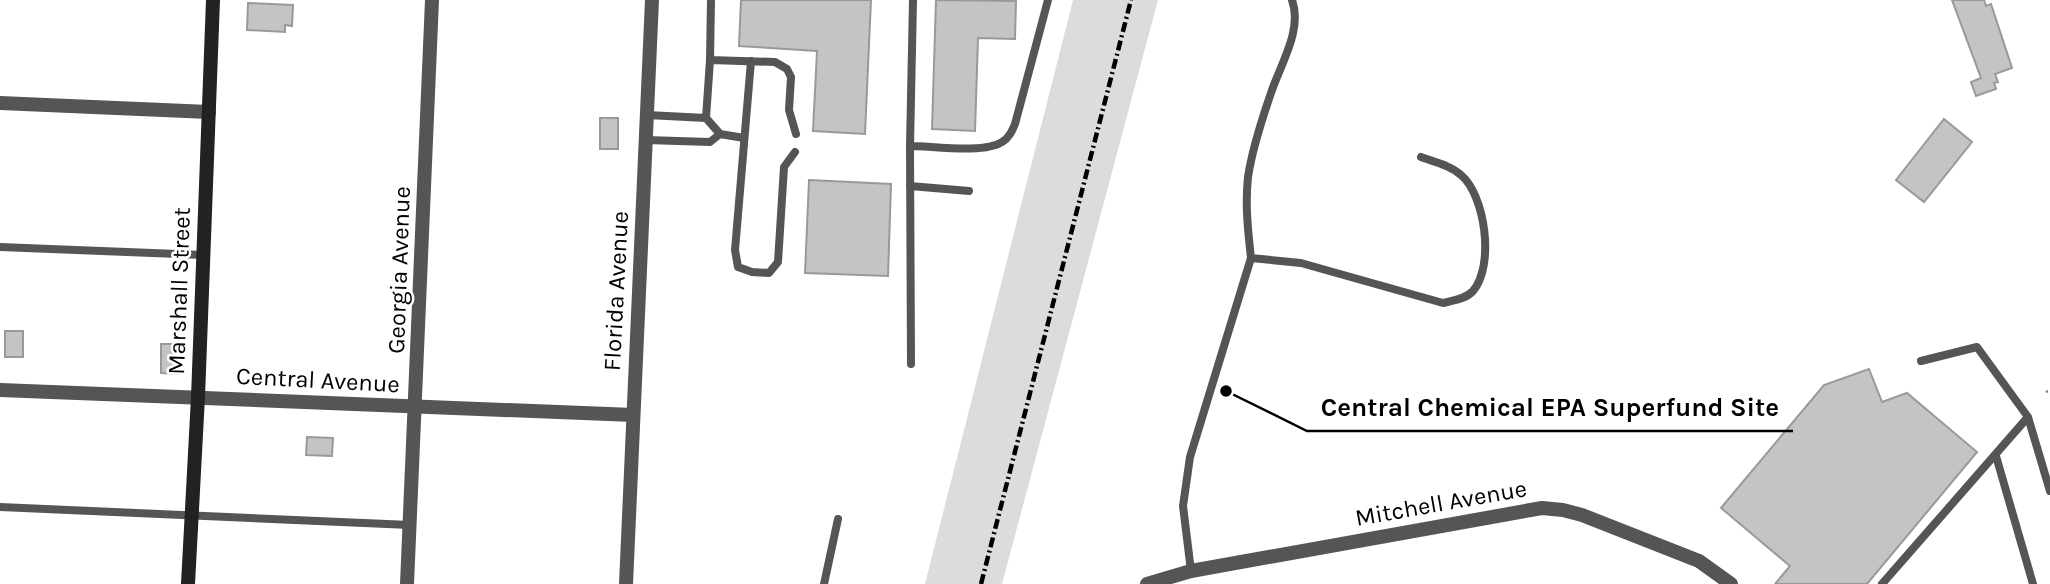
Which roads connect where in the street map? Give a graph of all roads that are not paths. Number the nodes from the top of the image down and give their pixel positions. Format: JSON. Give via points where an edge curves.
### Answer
{"nodes":[{"id":1,"x":213,"y":0,"type":"edge"},
{"id":2,"x":432,"y":0,"type":"edge"},
{"id":3,"x":652,"y":0,"type":"edge"},
{"id":4,"x":710,"y":0,"type":"edge"},
{"id":5,"x":913,"y":0,"type":"edge"},
{"id":6,"x":1048,"y":0,"type":"edge"},
{"id":7,"x":1292,"y":0,"type":"edge"},
{"id":8,"x":710,"y":60,"type":"junction"},
{"id":9,"x":751,"y":61,"type":"junction"},
{"id":10,"x":0,"y":103,"type":"edge"},
{"id":11,"x":209,"y":113,"type":"junction"},
{"id":12,"x":648,"y":115,"type":"junction"},
{"id":13,"x":706,"y":118,"type":"junction"},
{"id":14,"x":720,"y":134,"type":"junction"},
{"id":15,"x":796,"y":134,"type":"dead end"},
{"id":16,"x":744,"y":138,"type":"junction"},
{"id":17,"x":646,"y":140,"type":"junction"},
{"id":18,"x":910,"y":146,"type":"junction"},
{"id":19,"x":795,"y":152,"type":"dead end"},
{"id":20,"x":1421,"y":157,"type":"dead end"},
{"id":21,"x":910,"y":186,"type":"junction"},
{"id":22,"x":969,"y":191,"type":"dead end"},
{"id":23,"x":0,"y":247,"type":"edge"},
{"id":24,"x":203,"y":255,"type":"junction"},
{"id":25,"x":1251,"y":258,"type":"junction"},
{"id":26,"x":1921,"y":361,"type":"dead end"},
{"id":27,"x":911,"y":364,"type":"dead end"},
{"id":28,"x":0,"y":390,"type":"edge"},
{"id":29,"x":198,"y":397,"type":"junction"},
{"id":30,"x":416,"y":407,"type":"junction"},
{"id":31,"x":633,"y":415,"type":"junction"},
{"id":32,"x":2028,"y":417,"type":"junction"},
{"id":33,"x":1996,"y":456,"type":"junction"},
{"id":34,"x":2050,"y":491,"type":"edge"},
{"id":35,"x":0,"y":507,"type":"edge"},
{"id":36,"x":193,"y":515,"type":"junction"},
{"id":37,"x":838,"y":519,"type":"dead end"},
{"id":38,"x":410,"y":525,"type":"junction"},
{"id":39,"x":1191,"y":571,"type":"junction"},
{"id":40,"x":188,"y":584,"type":"edge"},
{"id":41,"x":407,"y":584,"type":"edge"},
{"id":42,"x":626,"y":584,"type":"edge"},
{"id":43,"x":824,"y":584,"type":"edge"},
{"id":44,"x":1147,"y":584,"type":"edge"},
{"id":45,"x":1731,"y":584,"type":"edge"},
{"id":46,"x":1882,"y":584,"type":"edge"},
{"id":47,"x":2033,"y":584,"type":"edge"}],
"edges":[{"from":1,"to":11,"type":"street","name":"Marshall Street"},
{"from":2,"to":30,"type":"street","name":"Georgia Avenue"},
{"from":3,"to":12,"type":"street","name":"Florida Avenue"},
{"from":4,"to":8,"type":"lane"},
{"from":5,"to":18,"type":"lane"},
{"from":6,"to":18,"type":"lane","via":[[1015,124],[1004,141],[978,148]]},
{"from":7,"to":25,"type":"lane","via":[[1295,21],[1248,175],[1246,217]]},
{"from":8,"to":9,"type":"lane"},
{"from":8,"to":13,"type":"lane"},
{"from":9,"to":15,"type":"lane","via":[[775,62],[787,69],[791,77],[789,110]]},
{"from":9,"to":16,"type":"lane"},
{"from":10,"to":11,"type":"street"},
{"from":11,"to":24,"type":"street","name":"Marshall Street"},
{"from":12,"to":13,"type":"lane"},
{"from":12,"to":17,"type":"street","name":"Florida Avenue"},
{"from":13,"to":14,"type":"lane"},
{"from":14,"to":16,"type":"lane"},
{"from":14,"to":17,"type":"lane","via":[[710,142]]},
{"from":16,"to":19,"type":"lane","via":[[737,267],[752,272],[769,273],[778,262],[784,167]]},
{"from":17,"to":31,"type":"street","name":"Florida Avenue"},
{"from":18,"to":21,"type":"lane"},
{"from":20,"to":25,"type":"lane","via":[[1461,175],[1474,191],[1486,249],[1473,291],[1443,303],[1301,263]]},
{"from":21,"to":22,"type":"lane"},
{"from":21,"to":27,"type":"lane"},
{"from":23,"to":24,"type":"lane"},
{"from":24,"to":29,"type":"street","name":"Marshall Street"},
{"from":25,"to":39,"type":"lane","via":[[1190,457],[1183,506]]},
{"from":26,"to":32,"type":"lane","via":[[1977,347]]},
{"from":28,"to":29,"type":"street","name":"Central Avenue"},
{"from":29,"to":30,"type":"street","name":"Central Avenue"},
{"from":29,"to":36,"type":"street","name":"Marshall Street"},
{"from":30,"to":31,"type":"street","name":"Central Avenue"},
{"from":30,"to":38,"type":"street","name":"Georgia Avenue"},
{"from":31,"to":42,"type":"street","name":"Florida Avenue"},
{"from":32,"to":33,"type":"lane"},
{"from":32,"to":34,"type":"lane"},
{"from":33,"to":46,"type":"lane"},
{"from":33,"to":47,"type":"lane"},
{"from":35,"to":36,"type":"lane"},
{"from":36,"to":38,"type":"lane"},
{"from":36,"to":40,"type":"street","name":"Marshall Street"},
{"from":37,"to":43,"type":"lane"},
{"from":38,"to":41,"type":"street","name":"Georgia Avenue"},
{"from":39,"to":44,"type":"street","name":"Mitchell Avenue"},
{"from":39,"to":45,"type":"street","name":"Mitchell Avenue","via":[[1542,508],[1582,515],[1699,561]]}]}
